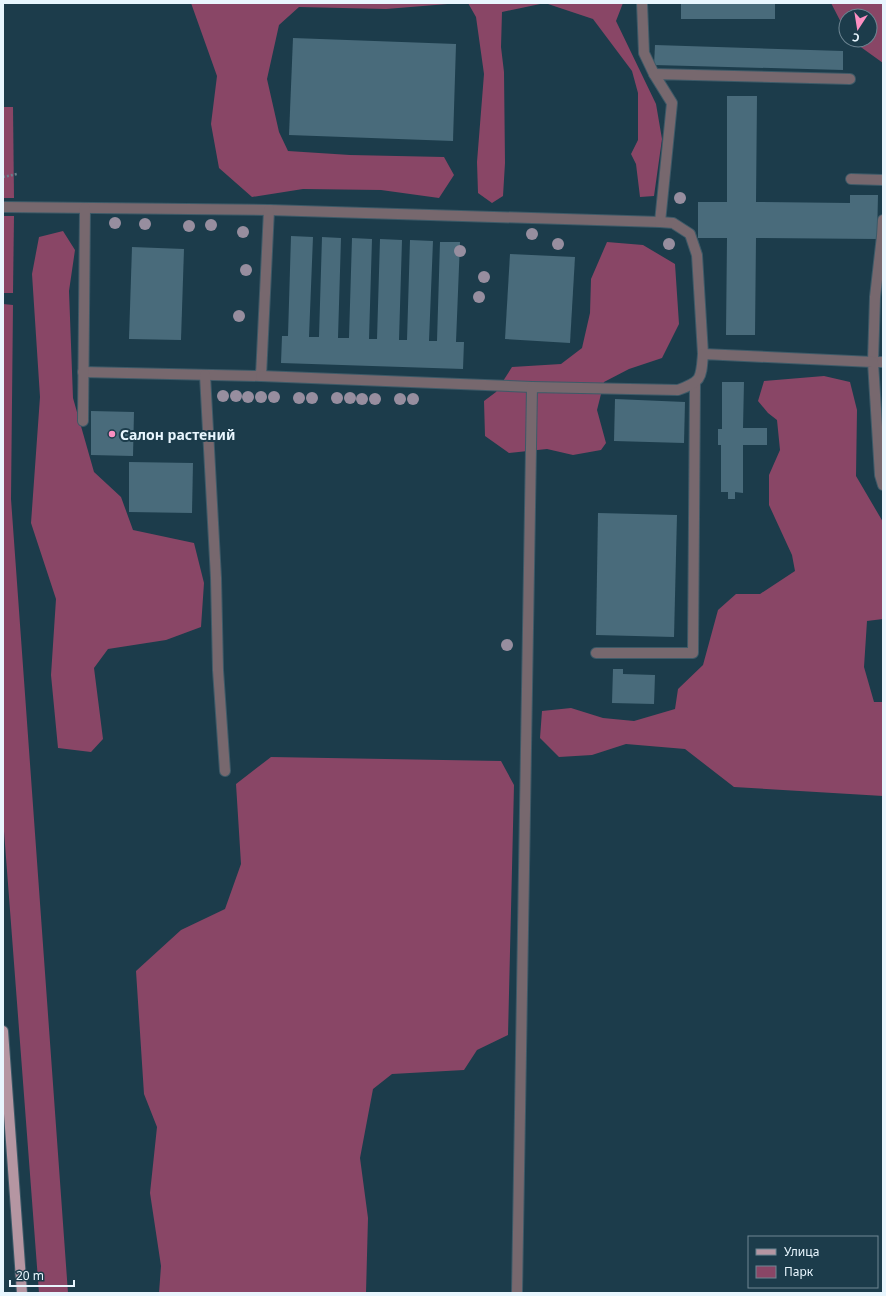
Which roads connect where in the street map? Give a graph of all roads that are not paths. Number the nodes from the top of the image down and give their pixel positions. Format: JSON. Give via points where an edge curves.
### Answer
{"nodes":[{"id":1,"x":642,"y":3,"type":"edge"},
{"id":2,"x":654,"y":74,"type":"junction"},
{"id":3,"x":850,"y":79,"type":"dead end"},
{"id":4,"x":852,"y":180,"type":"dead end"},
{"id":5,"x":883,"y":180,"type":"edge"},
{"id":6,"x":3,"y":207,"type":"edge"},
{"id":7,"x":85,"y":208,"type":"junction"},
{"id":8,"x":269,"y":210,"type":"junction"},
{"id":9,"x":883,"y":220,"type":"edge"},
{"id":10,"x":660,"y":222,"type":"junction"},
{"id":11,"x":703,"y":354,"type":"junction"},
{"id":12,"x":878,"y":362,"type":"edge"},
{"id":13,"x":83,"y":372,"type":"junction"},
{"id":14,"x":205,"y":375,"type":"junction"},
{"id":15,"x":261,"y":376,"type":"junction"},
{"id":16,"x":694,"y":384,"type":"junction"},
{"id":17,"x":532,"y":387,"type":"junction"},
{"id":18,"x":82,"y":421,"type":"dead end"},
{"id":19,"x":883,"y":485,"type":"edge"},
{"id":20,"x":596,"y":653,"type":"dead end"},
{"id":21,"x":225,"y":771,"type":"dead end"},
{"id":22,"x":3,"y":1032,"type":"edge"},
{"id":23,"x":22,"y":1293,"type":"edge"},
{"id":24,"x":517,"y":1293,"type":"edge"}],
"edges":[{"from":1,"to":2,"type":"lane","via":[[644,53]]},
{"from":2,"to":3,"type":"lane"},
{"from":2,"to":10,"type":"lane","via":[[672,103]]},
{"from":4,"to":5,"type":"lane"},
{"from":6,"to":7,"type":"lane"},
{"from":7,"to":8,"type":"lane"},
{"from":7,"to":13,"type":"lane"},
{"from":8,"to":10,"type":"lane"},
{"from":8,"to":15,"type":"lane"},
{"from":9,"to":12,"type":"lane","via":[[875,297]]},
{"from":10,"to":11,"type":"lane","via":[[673,224],[690,234],[697,255]]},
{"from":11,"to":12,"type":"lane"},
{"from":11,"to":16,"type":"lane","via":[[701,373]]},
{"from":12,"to":19,"type":"lane","via":[[880,475]]},
{"from":13,"to":14,"type":"lane"},
{"from":13,"to":18,"type":"lane"},
{"from":14,"to":15,"type":"lane"},
{"from":14,"to":21,"type":"lane"},
{"from":15,"to":17,"type":"lane"},
{"from":16,"to":17,"type":"lane","via":[[678,390]]},
{"from":16,"to":20,"type":"lane","via":[[693,653]]},
{"from":17,"to":24,"type":"lane"},
{"from":22,"to":23,"type":"main road"}]}
